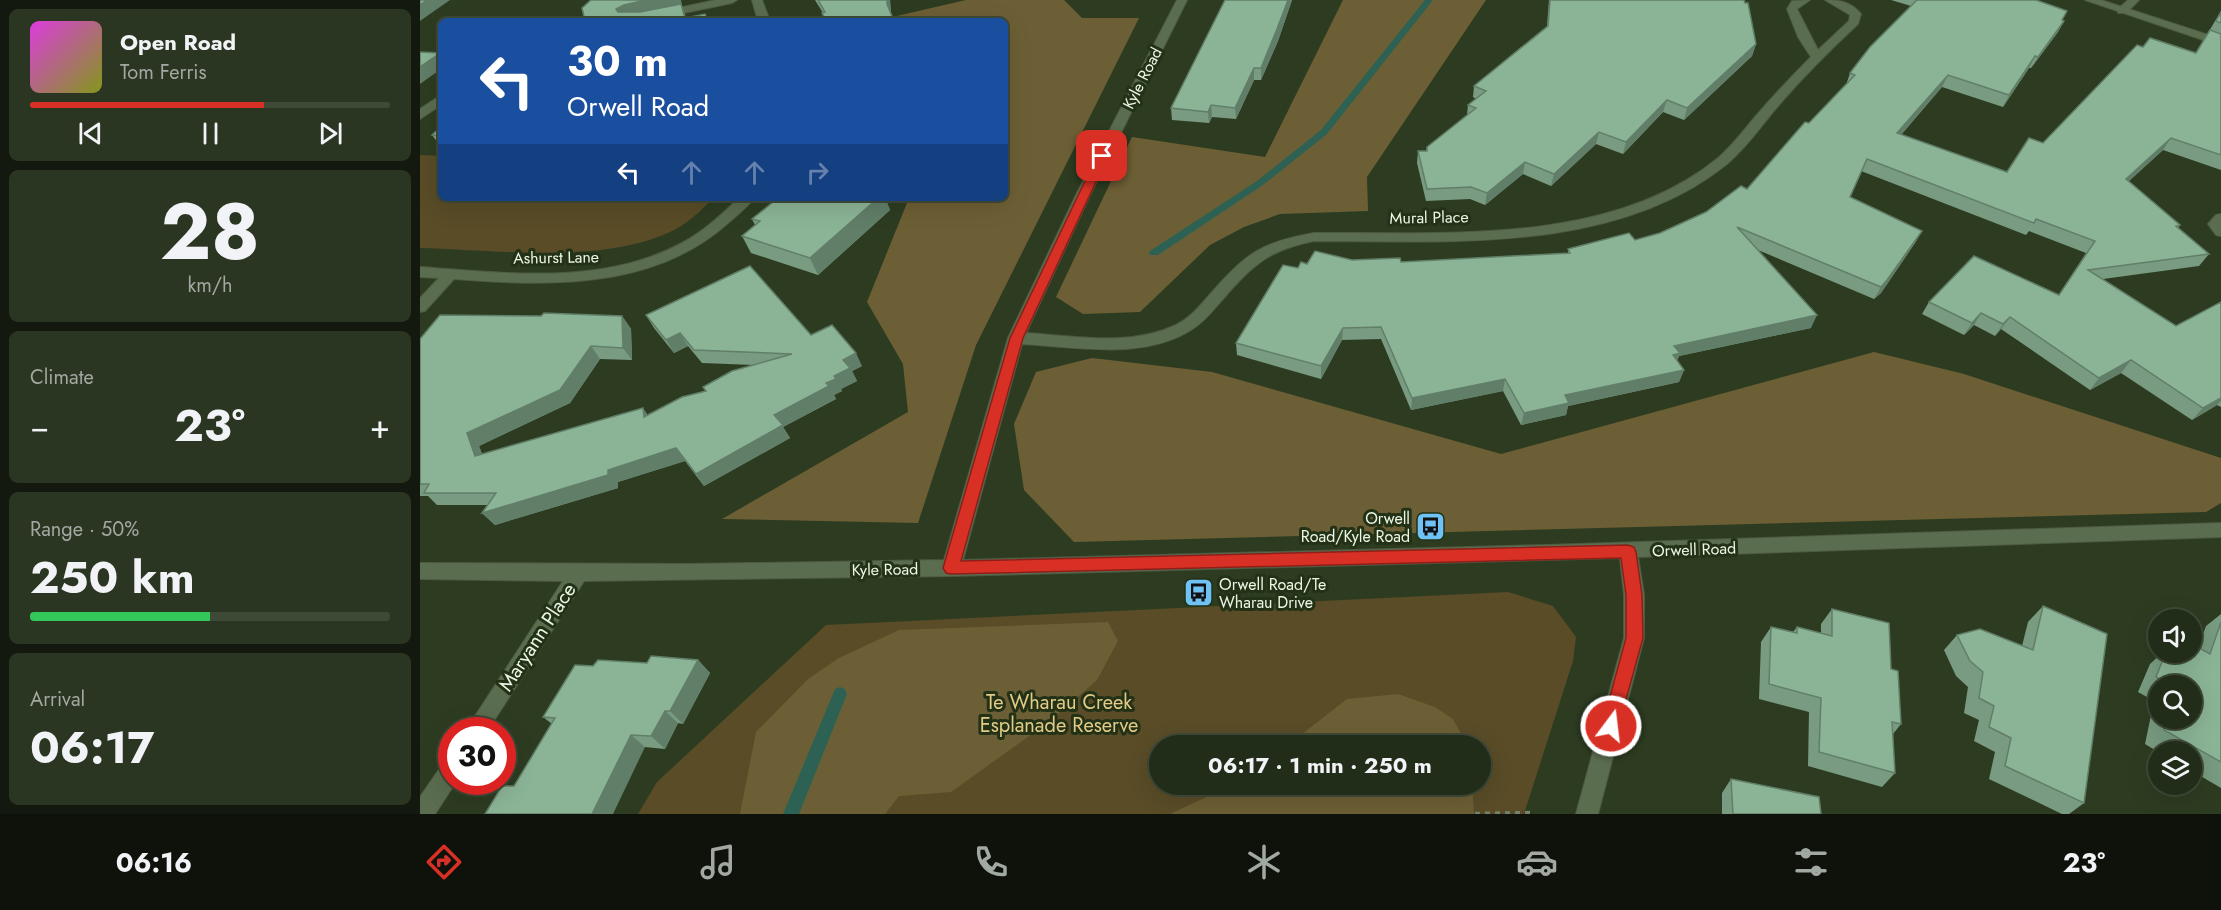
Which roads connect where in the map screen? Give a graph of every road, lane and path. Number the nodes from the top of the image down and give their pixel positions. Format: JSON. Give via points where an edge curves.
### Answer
{"nodes":[{"id":1,"x":732,"y":0,"type":"edge"},
{"id":2,"x":757,"y":0,"type":"edge"},
{"id":3,"x":1182,"y":0,"type":"edge"},
{"id":4,"x":1805,"y":0,"type":"edge"},
{"id":5,"x":1830,"y":0,"type":"edge"},
{"id":6,"x":2090,"y":0,"type":"edge"},
{"id":7,"x":2134,"y":0,"type":"edge"},
{"id":8,"x":2122,"y":11,"type":"junction"},
{"id":9,"x":645,"y":18,"type":"edge"},
{"id":10,"x":763,"y":18,"type":"edge"},
{"id":11,"x":2221,"y":43,"type":"edge"},
{"id":12,"x":1816,"y":56,"type":"junction"},
{"id":13,"x":438,"y":101,"type":"edge"},
{"id":14,"x":420,"y":115,"type":"edge"},
{"id":15,"x":744,"y":201,"type":"edge"},
{"id":16,"x":2221,"y":218,"type":"edge"},
{"id":17,"x":2221,"y":232,"type":"edge"},
{"id":18,"x":420,"y":272,"type":"edge"},
{"id":19,"x":451,"y":274,"type":"junction"},
{"id":20,"x":420,"y":307,"type":"edge"},
{"id":21,"x":1016,"y":338,"type":"junction"},
{"id":22,"x":2221,"y":530,"type":"edge"},
{"id":23,"x":1628,"y":552,"type":"junction"},
{"id":24,"x":951,"y":568,"type":"junction"},
{"id":25,"x":420,"y":571,"type":"edge"},
{"id":26,"x":578,"y":574,"type":"junction"},
{"id":27,"x":484,"y":717,"type":"edge"},
{"id":28,"x":438,"y":790,"type":"edge"},
{"id":29,"x":1534,"y":813,"type":"edge"},
{"id":30,"x":422,"y":814,"type":"edge"},
{"id":31,"x":1475,"y":814,"type":"edge"},
{"id":32,"x":1587,"y":814,"type":"edge"}],
"edges":[{"from":1,"to":9,"type":"street"},
{"from":2,"to":10,"type":"street"},
{"from":3,"to":21,"type":"street","name":"Kyle Road"},
{"from":4,"to":12,"type":"street","via":[[1792,9]]},
{"from":5,"to":12,"type":"street","name":"Mural Place","via":[[1852,10],[1856,19]]},
{"from":6,"to":8,"type":"street"},
{"from":7,"to":8,"type":"street"},
{"from":8,"to":11,"type":"street"},
{"from":12,"to":21,"type":"street","name":"Mural Place","via":[[1722,161],[1654,202],[1606,219],[1555,229],[1291,241],[1269,247],[1247,261],[1185,328],[1162,337],[1127,343]]},
{"from":13,"to":14,"type":"street"},
{"from":15,"to":19,"type":"street","name":"Ashurst Lane","via":[[687,246],[617,273],[570,278]]},
{"from":16,"to":17,"type":"street","via":[[2215,224]]},
{"from":18,"to":19,"type":"street","name":"Ashurst Lane"},
{"from":19,"to":20,"type":"street"},
{"from":21,"to":24,"type":"street","name":"Kyle Road"},
{"from":22,"to":23,"type":"street","name":"Orwell Road"},
{"from":23,"to":24,"type":"street","name":"Orwell Road"},
{"from":23,"to":32,"type":"street","via":[[1634,638]]},
{"from":24,"to":26,"type":"street","name":"Kyle Road"},
{"from":25,"to":26,"type":"street","name":"Kyle Road"},
{"from":26,"to":27,"type":"street","name":"Maryann Place"},
{"from":28,"to":30,"type":"street"},
{"from":29,"to":31,"type":"path"}]}
